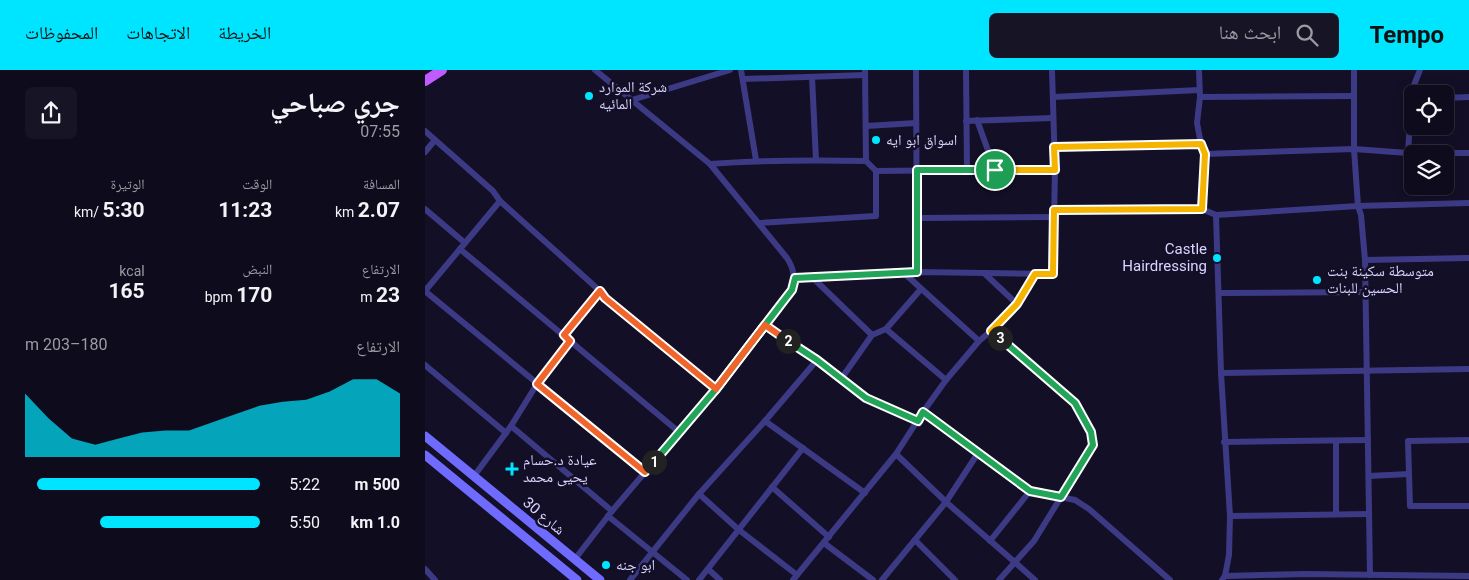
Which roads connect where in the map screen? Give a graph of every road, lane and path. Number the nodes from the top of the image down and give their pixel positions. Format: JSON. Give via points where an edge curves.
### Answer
{"nodes":[{"id":1,"x":442,"y":70,"type":"edge"},
{"id":2,"x":595,"y":70,"type":"edge"},
{"id":3,"x":730,"y":70,"type":"edge"},
{"id":4,"x":741,"y":70,"type":"edge"},
{"id":5,"x":915,"y":70,"type":"edge"},
{"id":6,"x":966,"y":70,"type":"edge"},
{"id":7,"x":1052,"y":70,"type":"edge"},
{"id":8,"x":1199,"y":70,"type":"edge"},
{"id":9,"x":1354,"y":70,"type":"edge"},
{"id":10,"x":1420,"y":70,"type":"edge"},
{"id":11,"x":865,"y":73,"type":"edge"},
{"id":12,"x":812,"y":77,"type":"junction"},
{"id":13,"x":743,"y":79,"type":"junction"},
{"id":14,"x":425,"y":81,"type":"edge"},
{"id":15,"x":1414,"y":85,"type":"edge"},
{"id":16,"x":1199,"y":94,"type":"junction"},
{"id":17,"x":1354,"y":96,"type":"junction"},
{"id":18,"x":1053,"y":97,"type":"junction"},
{"id":19,"x":1469,"y":97,"type":"edge"},
{"id":20,"x":1454,"y":98,"type":"edge"},
{"id":21,"x":632,"y":100,"type":"junction"},
{"id":22,"x":1053,"y":118,"type":"junction"},
{"id":23,"x":977,"y":120,"type":"junction"},
{"id":24,"x":966,"y":121,"type":"junction"},
{"id":25,"x":916,"y":123,"type":"junction"},
{"id":26,"x":866,"y":126,"type":"junction"},
{"id":27,"x":425,"y":131,"type":"edge"},
{"id":28,"x":435,"y":140,"type":"junction"},
{"id":29,"x":1201,"y":144,"type":"junction"},
{"id":30,"x":1054,"y":147,"type":"junction"},
{"id":31,"x":1354,"y":149,"type":"junction"},
{"id":32,"x":425,"y":152,"type":"edge"},
{"id":33,"x":1404,"y":153,"type":"edge"},
{"id":34,"x":1454,"y":153,"type":"edge"},
{"id":35,"x":1469,"y":153,"type":"edge"},
{"id":36,"x":1205,"y":154,"type":"junction"},
{"id":37,"x":756,"y":160,"type":"junction"},
{"id":38,"x":816,"y":160,"type":"junction"},
{"id":39,"x":866,"y":161,"type":"junction"},
{"id":40,"x":710,"y":164,"type":"junction"},
{"id":41,"x":917,"y":170,"type":"junction"},
{"id":42,"x":967,"y":170,"type":"junction"},
{"id":43,"x":995,"y":170,"type":"junction"},
{"id":44,"x":1055,"y":170,"type":"junction"},
{"id":45,"x":876,"y":171,"type":"junction"},
{"id":46,"x":500,"y":201,"type":"junction"},
{"id":47,"x":1469,"y":203,"type":"edge"},
{"id":48,"x":1358,"y":206,"type":"junction"},
{"id":49,"x":425,"y":209,"type":"edge"},
{"id":50,"x":1202,"y":209,"type":"junction"},
{"id":51,"x":1054,"y":210,"type":"junction"},
{"id":52,"x":1216,"y":216,"type":"junction"},
{"id":53,"x":1054,"y":217,"type":"junction"},
{"id":54,"x":917,"y":218,"type":"junction"},
{"id":55,"x":759,"y":223,"type":"junction"},
{"id":56,"x":465,"y":243,"type":"junction"},
{"id":57,"x":460,"y":249,"type":"junction"},
{"id":58,"x":1469,"y":258,"type":"edge"},
{"id":59,"x":1365,"y":260,"type":"junction"},
{"id":60,"x":917,"y":272,"type":"junction"},
{"id":61,"x":904,"y":273,"type":"junction"},
{"id":62,"x":984,"y":273,"type":"junction"},
{"id":63,"x":1035,"y":274,"type":"junction"},
{"id":64,"x":795,"y":278,"type":"junction"},
{"id":65,"x":813,"y":278,"type":"junction"},
{"id":66,"x":921,"y":288,"type":"junction"},
{"id":67,"x":425,"y":291,"type":"edge"},
{"id":68,"x":600,"y":291,"type":"junction"},
{"id":69,"x":1366,"y":292,"type":"junction"},
{"id":70,"x":1219,"y":293,"type":"junction"},
{"id":71,"x":1017,"y":304,"type":"junction"},
{"id":72,"x":765,"y":325,"type":"junction"},
{"id":73,"x":886,"y":329,"type":"junction"},
{"id":74,"x":991,"y":331,"type":"junction"},
{"id":75,"x":564,"y":335,"type":"junction"},
{"id":76,"x":872,"y":335,"type":"junction"},
{"id":77,"x":570,"y":341,"type":"junction"},
{"id":78,"x":979,"y":341,"type":"junction"},
{"id":79,"x":817,"y":360,"type":"junction"},
{"id":80,"x":425,"y":365,"type":"edge"},
{"id":81,"x":1469,"y":368,"type":"edge"},
{"id":82,"x":1368,"y":369,"type":"junction"},
{"id":83,"x":1221,"y":373,"type":"junction"},
{"id":84,"x":841,"y":379,"type":"junction"},
{"id":85,"x":946,"y":380,"type":"junction"},
{"id":86,"x":537,"y":384,"type":"junction"},
{"id":87,"x":716,"y":389,"type":"junction"},
{"id":88,"x":923,"y":412,"type":"junction"},
{"id":89,"x":765,"y":421,"type":"junction"},
{"id":90,"x":918,"y":421,"type":"junction"},
{"id":91,"x":511,"y":426,"type":"junction"},
{"id":92,"x":679,"y":432,"type":"junction"},
{"id":93,"x":506,"y":433,"type":"junction"},
{"id":94,"x":425,"y":436,"type":"edge"},
{"id":95,"x":1368,"y":440,"type":"junction"},
{"id":96,"x":1469,"y":440,"type":"edge"},
{"id":97,"x":1336,"y":441,"type":"junction"},
{"id":98,"x":1224,"y":442,"type":"junction"},
{"id":99,"x":803,"y":448,"type":"junction"},
{"id":100,"x":979,"y":453,"type":"junction"},
{"id":101,"x":896,"y":454,"type":"junction"},
{"id":102,"x":425,"y":455,"type":"edge"},
{"id":103,"x":645,"y":472,"type":"junction"},
{"id":104,"x":1409,"y":474,"type":"junction"},
{"id":105,"x":474,"y":476,"type":"junction"},
{"id":106,"x":1369,"y":476,"type":"junction"},
{"id":107,"x":772,"y":487,"type":"junction"},
{"id":108,"x":1030,"y":491,"type":"junction"},
{"id":109,"x":865,"y":493,"type":"junction"},
{"id":110,"x":699,"y":494,"type":"junction"},
{"id":111,"x":1061,"y":497,"type":"junction"},
{"id":112,"x":946,"y":502,"type":"junction"},
{"id":113,"x":1469,"y":506,"type":"edge"},
{"id":114,"x":610,"y":513,"type":"junction"},
{"id":115,"x":1335,"y":514,"type":"junction"},
{"id":116,"x":1369,"y":514,"type":"junction"},
{"id":117,"x":1230,"y":516,"type":"junction"},
{"id":118,"x":527,"y":520,"type":"junction"},
{"id":119,"x":739,"y":530,"type":"junction"},
{"id":120,"x":517,"y":531,"type":"junction"},
{"id":121,"x":541,"y":531,"type":"junction"},
{"id":122,"x":827,"y":540,"type":"junction"},
{"id":123,"x":915,"y":540,"type":"junction"},
{"id":124,"x":989,"y":541,"type":"junction"},
{"id":125,"x":532,"y":543,"type":"junction"},
{"id":126,"x":653,"y":553,"type":"junction"},
{"id":127,"x":575,"y":559,"type":"junction"},
{"id":128,"x":1014,"y":563,"type":"junction"},
{"id":129,"x":425,"y":568,"type":"edge"},
{"id":130,"x":708,"y":569,"type":"junction"},
{"id":131,"x":1370,"y":575,"type":"junction"},
{"id":132,"x":1469,"y":576,"type":"edge"},
{"id":133,"x":1305,"y":577,"type":"edge"},
{"id":134,"x":795,"y":578,"type":"edge"},
{"id":135,"x":1224,"y":578,"type":"edge"},
{"id":136,"x":1422,"y":578,"type":"edge"},
{"id":137,"x":435,"y":580,"type":"edge"},
{"id":138,"x":577,"y":580,"type":"edge"},
{"id":139,"x":600,"y":580,"type":"edge"},
{"id":140,"x":631,"y":580,"type":"edge"},
{"id":141,"x":687,"y":580,"type":"edge"},
{"id":142,"x":699,"y":580,"type":"edge"},
{"id":143,"x":720,"y":580,"type":"edge"},
{"id":144,"x":873,"y":580,"type":"edge"},
{"id":145,"x":882,"y":580,"type":"edge"},
{"id":146,"x":955,"y":580,"type":"edge"},
{"id":147,"x":999,"y":580,"type":"edge"},
{"id":148,"x":1035,"y":580,"type":"edge"},
{"id":149,"x":1170,"y":580,"type":"edge"}],
"edges":[{"from":1,"to":14,"type":"main road"},
{"from":2,"to":21,"type":"street"},
{"from":3,"to":21,"type":"street"},
{"from":4,"to":13,"type":"street"},
{"from":5,"to":25,"type":"street"},
{"from":6,"to":24,"type":"street"},
{"from":7,"to":18,"type":"street"},
{"from":8,"to":16,"type":"street"},
{"from":9,"to":17,"type":"street"},
{"from":10,"to":15,"type":"street"},
{"from":11,"to":12,"type":"street"},
{"from":11,"to":26,"type":"street"},
{"from":12,"to":13,"type":"street"},
{"from":12,"to":38,"type":"street"},
{"from":13,"to":37,"type":"street"},
{"from":16,"to":17,"type":"street"},
{"from":16,"to":18,"type":"street"},
{"from":16,"to":29,"type":"street","via":[[1197,123]]},
{"from":17,"to":31,"type":"street"},
{"from":18,"to":22,"type":"street"},
{"from":19,"to":20,"type":"street"},
{"from":21,"to":40,"type":"street"},
{"from":22,"to":23,"type":"street"},
{"from":22,"to":30,"type":"street"},
{"from":23,"to":24,"type":"street"},
{"from":23,"to":43,"type":"street"},
{"from":24,"to":42,"type":"street"},
{"from":25,"to":26,"type":"street"},
{"from":25,"to":41,"type":"street"},
{"from":26,"to":39,"type":"street"},
{"from":27,"to":28,"type":"street"},
{"from":28,"to":32,"type":"street"},
{"from":28,"to":46,"type":"street","via":[[493,191]]},
{"from":29,"to":30,"type":"street"},
{"from":29,"to":36,"type":"street"},
{"from":30,"to":44,"type":"street"},
{"from":31,"to":33,"type":"street"},
{"from":31,"to":36,"type":"street"},
{"from":31,"to":48,"type":"street"},
{"from":34,"to":35,"type":"street"},
{"from":36,"to":50,"type":"street"},
{"from":37,"to":38,"type":"street"},
{"from":37,"to":40,"type":"street"},
{"from":38,"to":39,"type":"street"},
{"from":39,"to":45,"type":"street"},
{"from":40,"to":55,"type":"street"},
{"from":41,"to":42,"type":"street"},
{"from":41,"to":45,"type":"street"},
{"from":41,"to":54,"type":"street"},
{"from":42,"to":43,"type":"street"},
{"from":43,"to":44,"type":"street"},
{"from":44,"to":51,"type":"street"},
{"from":45,"to":55,"type":"street","via":[[876,216]]},
{"from":46,"to":56,"type":"street"},
{"from":46,"to":68,"type":"street"},
{"from":47,"to":48,"type":"street"},
{"from":48,"to":52,"type":"street"},
{"from":48,"to":59,"type":"street"},
{"from":49,"to":56,"type":"street"},
{"from":50,"to":51,"type":"street"},
{"from":50,"to":52,"type":"street"},
{"from":51,"to":53,"type":"street"},
{"from":52,"to":70,"type":"street"},
{"from":53,"to":54,"type":"street"},
{"from":53,"to":63,"type":"street","via":[[1053,274]]},
{"from":54,"to":60,"type":"street"},
{"from":55,"to":64,"type":"street","via":[[793,267]]},
{"from":56,"to":57,"type":"street"},
{"from":57,"to":67,"type":"street"},
{"from":57,"to":75,"type":"street"},
{"from":58,"to":59,"type":"street"},
{"from":59,"to":69,"type":"street"},
{"from":60,"to":61,"type":"street"},
{"from":60,"to":62,"type":"street"},
{"from":61,"to":65,"type":"street"},
{"from":61,"to":66,"type":"street"},
{"from":62,"to":63,"type":"street"},
{"from":62,"to":71,"type":"street"},
{"from":63,"to":71,"type":"street"},
{"from":64,"to":65,"type":"street"},
{"from":64,"to":72,"type":"street","via":[[792,290]]},
{"from":65,"to":76,"type":"street"},
{"from":66,"to":73,"type":"street"},
{"from":66,"to":78,"type":"street"},
{"from":67,"to":86,"type":"street"},
{"from":68,"to":75,"type":"street"},
{"from":68,"to":87,"type":"street"},
{"from":69,"to":70,"type":"street"},
{"from":69,"to":82,"type":"street"},
{"from":70,"to":83,"type":"street"},
{"from":71,"to":74,"type":"street"},
{"from":72,"to":79,"type":"street"},
{"from":72,"to":87,"type":"street"},
{"from":73,"to":76,"type":"street"},
{"from":73,"to":85,"type":"street"},
{"from":74,"to":78,"type":"street"},
{"from":74,"to":111,"type":"street","via":[[1075,403],[1091,432],[1093,445]]},
{"from":75,"to":77,"type":"street"},
{"from":76,"to":84,"type":"street"},
{"from":77,"to":86,"type":"street"},
{"from":77,"to":92,"type":"street"},
{"from":78,"to":85,"type":"street"},
{"from":79,"to":84,"type":"street"},
{"from":79,"to":89,"type":"street"},
{"from":80,"to":93,"type":"street"},
{"from":81,"to":82,"type":"street"},
{"from":82,"to":83,"type":"street"},
{"from":82,"to":95,"type":"street"},
{"from":83,"to":98,"type":"street"},
{"from":84,"to":90,"type":"street","via":[[866,398]]},
{"from":85,"to":88,"type":"street"},
{"from":86,"to":91,"type":"street"},
{"from":86,"to":103,"type":"street"},
{"from":87,"to":92,"type":"street"},
{"from":88,"to":90,"type":"street"},
{"from":88,"to":100,"type":"street"},
{"from":89,"to":99,"type":"street"},
{"from":89,"to":110,"type":"street"},
{"from":90,"to":101,"type":"street"},
{"from":91,"to":93,"type":"street"},
{"from":91,"to":114,"type":"street"},
{"from":92,"to":103,"type":"street"},
{"from":93,"to":105,"type":"street"},
{"from":94,"to":105,"type":"street","name":"شارع 30"},
{"from":95,"to":97,"type":"street"},
{"from":95,"to":106,"type":"street"},
{"from":96,"to":104,"type":"street","via":[[1407,441]]},
{"from":97,"to":98,"type":"street"},
{"from":97,"to":115,"type":"street"},
{"from":98,"to":117,"type":"street"},
{"from":99,"to":107,"type":"street"},
{"from":99,"to":109,"type":"street"},
{"from":100,"to":108,"type":"street"},
{"from":100,"to":112,"type":"street"},
{"from":101,"to":109,"type":"street"},
{"from":101,"to":112,"type":"street"},
{"from":102,"to":120,"type":"street","name":"شارع 30"},
{"from":103,"to":114,"type":"street"},
{"from":104,"to":106,"type":"street"},
{"from":104,"to":113,"type":"street","via":[[1410,506]]},
{"from":105,"to":118,"type":"street","name":"شارع 30"},
{"from":106,"to":116,"type":"street"},
{"from":107,"to":119,"type":"street"},
{"from":107,"to":122,"type":"street"},
{"from":108,"to":111,"type":"street"},
{"from":108,"to":124,"type":"street"},
{"from":109,"to":122,"type":"street"},
{"from":110,"to":119,"type":"street"},
{"from":110,"to":126,"type":"street"},
{"from":111,"to":128,"type":"street","via":[[1033,541]]},
{"from":111,"to":149,"type":"street","via":[[1075,500],[1089,509]]},
{"from":112,"to":123,"type":"street"},
{"from":112,"to":124,"type":"street"},
{"from":114,"to":126,"type":"street"},
{"from":114,"to":127,"type":"street"},
{"from":115,"to":116,"type":"street"},
{"from":115,"to":117,"type":"street"},
{"from":116,"to":131,"type":"street"},
{"from":117,"to":135,"type":"street","via":[[1229,555]]},
{"from":118,"to":120,"type":"street"},
{"from":118,"to":121,"type":"street","name":"شارع 30"},
{"from":119,"to":130,"type":"street"},
{"from":119,"to":134,"type":"street"},
{"from":120,"to":125,"type":"street","name":"شارع 30"},
{"from":121,"to":125,"type":"street"},
{"from":121,"to":127,"type":"street","name":"شارع 30"},
{"from":122,"to":134,"type":"street"},
{"from":122,"to":144,"type":"street"},
{"from":123,"to":145,"type":"street"},
{"from":123,"to":146,"type":"street"},
{"from":124,"to":128,"type":"street"},
{"from":125,"to":138,"type":"street","name":"شارع 30"},
{"from":126,"to":140,"type":"street"},
{"from":126,"to":141,"type":"street"},
{"from":127,"to":139,"type":"street","name":"شارع 30"},
{"from":128,"to":147,"type":"street"},
{"from":128,"to":148,"type":"street"},
{"from":129,"to":137,"type":"street"},
{"from":130,"to":142,"type":"street"},
{"from":130,"to":143,"type":"street"},
{"from":131,"to":133,"type":"street"},
{"from":131,"to":136,"type":"street"},
{"from":132,"to":136,"type":"street"},
{"from":133,"to":135,"type":"street"}]}
